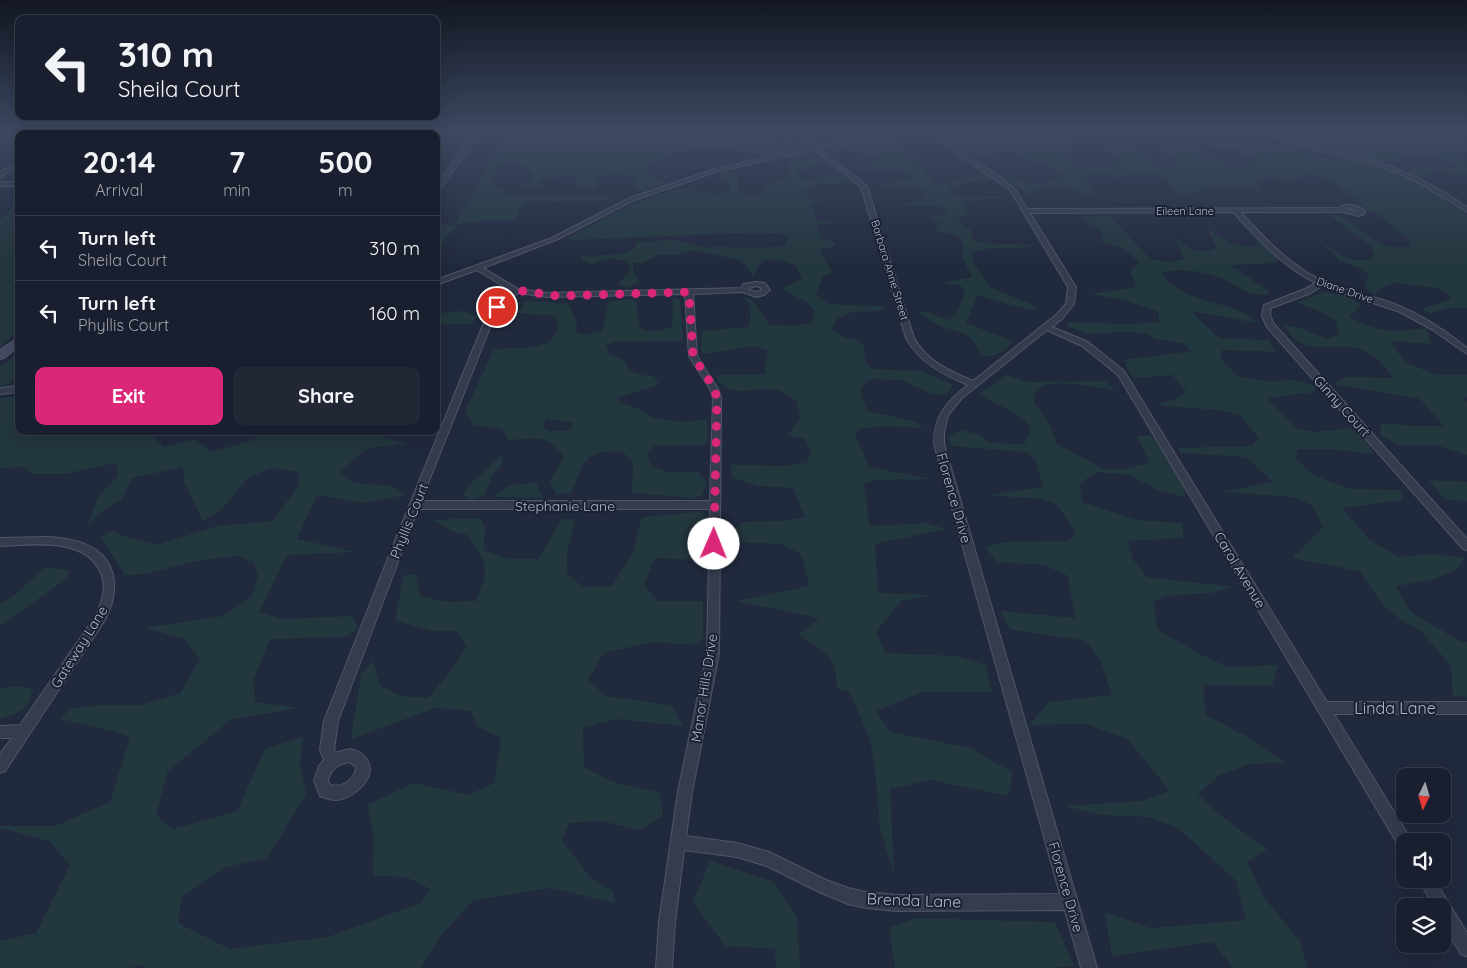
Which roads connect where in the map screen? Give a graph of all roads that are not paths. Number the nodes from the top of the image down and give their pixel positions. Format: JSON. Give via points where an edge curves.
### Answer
{"nodes":[{"id":1,"x":695,"y":177,"type":"edge"},
{"id":2,"x":852,"y":177,"type":"edge"},
{"id":3,"x":996,"y":177,"type":"edge"},
{"id":4,"x":1414,"y":177,"type":"edge"},
{"id":5,"x":0,"y":184,"type":"edge"},
{"id":6,"x":15,"y":184,"type":"edge"},
{"id":7,"x":1343,"y":210,"type":"dead end"},
{"id":8,"x":1467,"y":210,"type":"edge"},
{"id":9,"x":1026,"y":211,"type":"junction"},
{"id":10,"x":1235,"y":211,"type":"junction"},
{"id":11,"x":478,"y":268,"type":"junction"},
{"id":12,"x":440,"y":282,"type":"edge"},
{"id":13,"x":1322,"y":283,"type":"junction"},
{"id":14,"x":516,"y":290,"type":"junction"},
{"id":15,"x":745,"y":290,"type":"dead end"},
{"id":16,"x":689,"y":292,"type":"junction"},
{"id":17,"x":1046,"y":327,"type":"junction"},
{"id":18,"x":15,"y":343,"type":"edge"},
{"id":19,"x":1467,"y":352,"type":"edge"},
{"id":20,"x":0,"y":356,"type":"edge"},
{"id":21,"x":972,"y":384,"type":"junction"},
{"id":22,"x":15,"y":389,"type":"edge"},
{"id":23,"x":0,"y":391,"type":"edge"},
{"id":24,"x":416,"y":505,"type":"junction"},
{"id":25,"x":715,"y":505,"type":"junction"},
{"id":26,"x":0,"y":542,"type":"edge"},
{"id":27,"x":1467,"y":546,"type":"edge"},
{"id":28,"x":1322,"y":708,"type":"junction"},
{"id":29,"x":1467,"y":708,"type":"edge"},
{"id":30,"x":24,"y":731,"type":"junction"},
{"id":31,"x":0,"y":732,"type":"edge"},
{"id":32,"x":330,"y":762,"type":"dead end"},
{"id":33,"x":0,"y":766,"type":"edge"},
{"id":34,"x":1399,"y":833,"type":"edge"},
{"id":35,"x":679,"y":842,"type":"junction"},
{"id":36,"x":1070,"y":902,"type":"junction"},
{"id":37,"x":1451,"y":921,"type":"edge"},
{"id":38,"x":1467,"y":948,"type":"edge"},
{"id":39,"x":664,"y":968,"type":"edge"},
{"id":40,"x":1089,"y":968,"type":"edge"}],
"edges":[{"from":1,"to":11,"type":"street","via":[[643,194],[554,239]]},
{"from":2,"to":21,"type":"street","name":"Barbara Anne Street","via":[[864,186],[910,338],[918,352],[939,369]]},
{"from":3,"to":9,"type":"street","name":"Florence Drive","via":[[1008,185]]},
{"from":4,"to":8,"type":"street"},
{"from":5,"to":6,"type":"street"},
{"from":7,"to":10,"type":"street","name":"Eileen Lane"},
{"from":9,"to":10,"type":"street","name":"Eileen Lane"},
{"from":9,"to":17,"type":"street","name":"Florence Drive","via":[[1072,287],[1070,304]]},
{"from":10,"to":13,"type":"street","name":"Diane Drive","via":[[1292,264]]},
{"from":11,"to":12,"type":"street"},
{"from":11,"to":14,"type":"street"},
{"from":13,"to":19,"type":"street","name":"Diane Drive","via":[[1418,316]]},
{"from":13,"to":27,"type":"street","name":"Ginny Court","via":[[1267,307],[1270,325]]},
{"from":14,"to":16,"type":"street","via":[[558,296]]},
{"from":14,"to":24,"type":"street","name":"Phyllis Court","via":[[497,307],[489,320]]},
{"from":15,"to":16,"type":"street"},
{"from":16,"to":25,"type":"street","name":"Manor Hills Drive","via":[[693,356],[717,398]]},
{"from":17,"to":21,"type":"street","name":"Florence Drive"},
{"from":17,"to":28,"type":"street","name":"Carol Avenue","via":[[1085,344],[1121,373]]},
{"from":18,"to":20,"type":"main road"},
{"from":21,"to":36,"type":"street","name":"Florence Drive","via":[[944,414],[939,433],[940,449]]},
{"from":22,"to":23,"type":"street"},
{"from":24,"to":25,"type":"street","name":"Stephanie Lane"},
{"from":24,"to":32,"type":"street","name":"Phyllis Court","via":[[331,721],[327,750]]},
{"from":25,"to":35,"type":"street","name":"Manor Hills Drive","via":[[712,653],[685,792]]},
{"from":26,"to":30,"type":"street","name":"Gateway Lane","via":[[75,545],[99,557],[109,582],[108,599],[101,617]]},
{"from":28,"to":29,"type":"street","name":"Linda Lane"},
{"from":28,"to":34,"type":"street","name":"Carol Avenue"},
{"from":30,"to":31,"type":"street"},
{"from":30,"to":33,"type":"street","name":"Gateway Lane"},
{"from":35,"to":36,"type":"street","name":"Brenda Lane","via":[[737,850],[769,859],[822,886],[866,900],[897,903]]},
{"from":35,"to":39,"type":"street","name":"Manor Hills Drive"},
{"from":36,"to":40,"type":"street","name":"Florence Drive"},
{"from":37,"to":38,"type":"street"}]}
